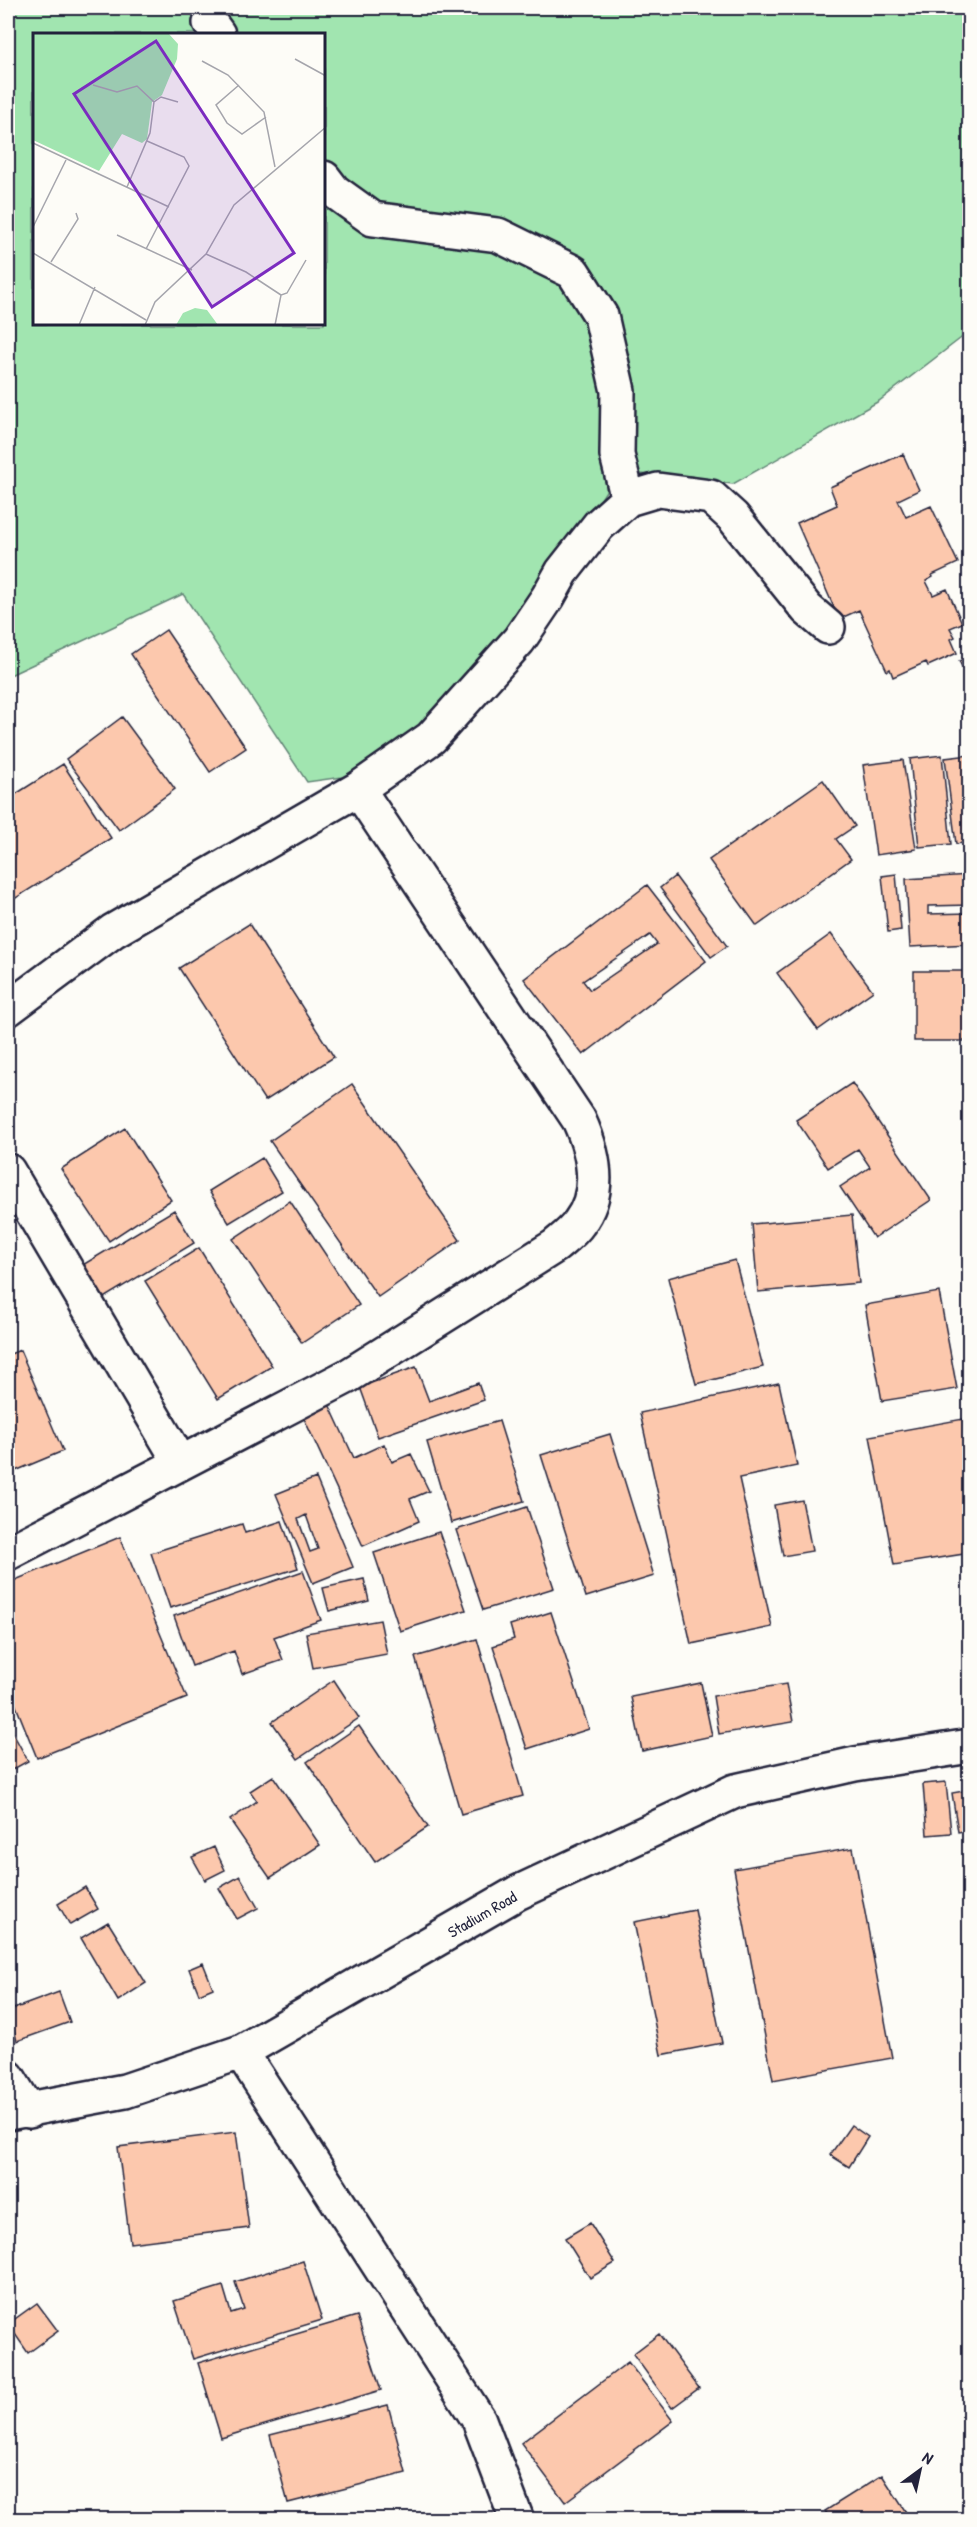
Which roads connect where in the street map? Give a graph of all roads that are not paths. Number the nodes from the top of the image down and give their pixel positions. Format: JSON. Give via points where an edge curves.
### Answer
{"nodes":[{"id":1,"x":326,"y":180,"type":"edge"},
{"id":2,"x":628,"y":499,"type":"junction"},
{"id":3,"x":828,"y":627,"type":"dead end"},
{"id":4,"x":358,"y":789,"type":"junction"},
{"id":5,"x":8,"y":1010,"type":"edge"},
{"id":6,"x":8,"y":1171,"type":"edge"},
{"id":7,"x":180,"y":1462,"type":"junction"},
{"id":8,"x":8,"y":1553,"type":"edge"},
{"id":9,"x":969,"y":1746,"type":"edge"},
{"id":10,"x":241,"y":2052,"type":"junction"},
{"id":11,"x":8,"y":2077,"type":"edge"},
{"id":12,"x":18,"y":2112,"type":"edge"},
{"id":13,"x":516,"y":2520,"type":"edge"}],
"edges":[{"from":1,"to":2,"type":"street","via":[[373,219],[498,235],[573,272],[604,327],[618,391],[618,455]]},
{"from":2,"to":3,"type":"street","via":[[658,490],[711,497],[733,517],[807,609]]},
{"from":2,"to":4,"type":"street","via":[[599,525],[562,572],[519,640],[431,738]]},
{"from":4,"to":5,"type":"street","via":[[123,925]]},
{"from":4,"to":7,"type":"street","via":[[579,1120],[592,1149],[593,1197],[579,1224],[555,1246],[348,1376]]},
{"from":6,"to":7,"type":"street"},
{"from":7,"to":8,"type":"street"},
{"from":9,"to":10,"type":"street","name":"Stadium Road","via":[[855,1764],[735,1791],[518,1893]]},
{"from":10,"to":12,"type":"street","name":"Stadium Road","via":[[124,2091]]},
{"from":10,"to":13,"type":"street","via":[[478,2420]]},
{"from":11,"to":12,"type":"street"}]}
